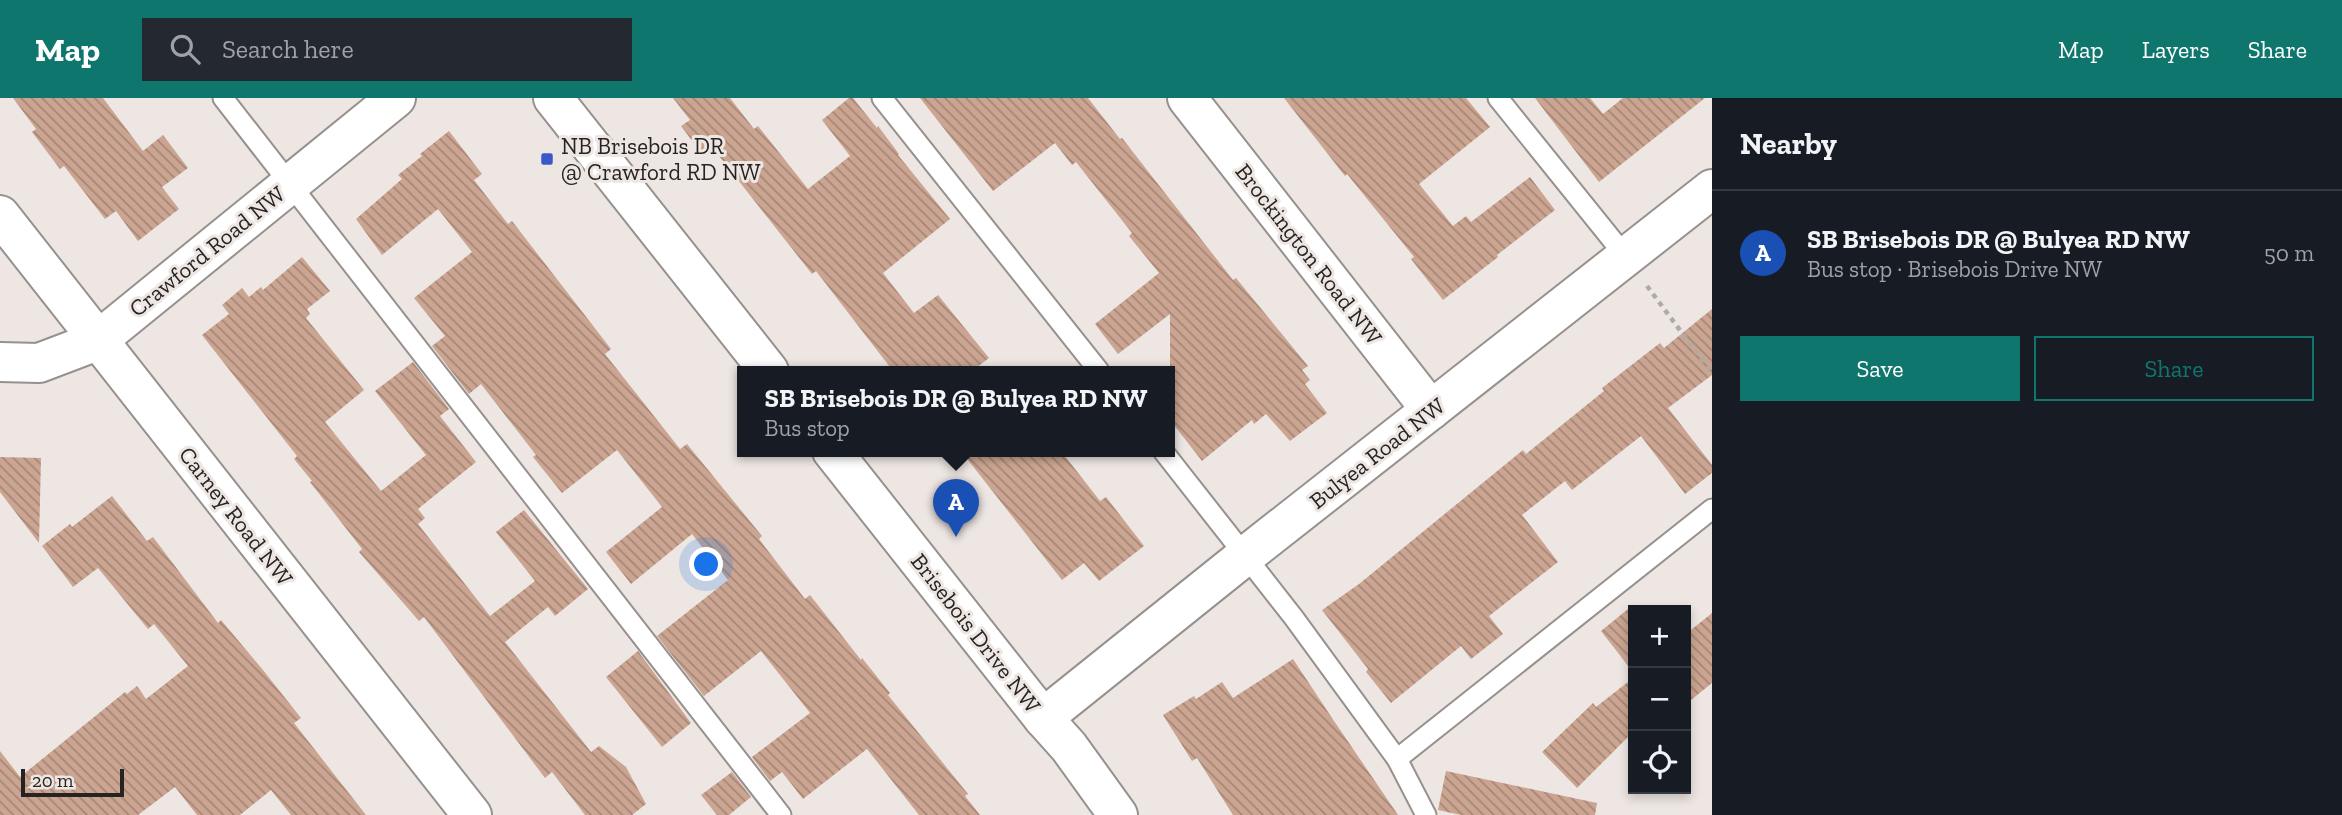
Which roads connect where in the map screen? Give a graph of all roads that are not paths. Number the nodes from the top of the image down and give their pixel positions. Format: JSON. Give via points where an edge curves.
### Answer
{"nodes":[{"id":1,"x":223,"y":98,"type":"edge"},
{"id":2,"x":396,"y":98,"type":"edge"},
{"id":3,"x":553,"y":98,"type":"edge"},
{"id":4,"x":882,"y":98,"type":"edge"},
{"id":5,"x":1187,"y":98,"type":"edge"},
{"id":6,"x":1498,"y":98,"type":"edge"},
{"id":7,"x":290,"y":183,"type":"junction"},
{"id":8,"x":1712,"y":189,"type":"edge"},
{"id":9,"x":0,"y":215,"type":"edge"},
{"id":10,"x":1626,"y":257,"type":"junction"},
{"id":11,"x":97,"y":341,"type":"junction"},
{"id":12,"x":0,"y":362,"type":"edge"},
{"id":13,"x":765,"y":366,"type":"edge"},
{"id":14,"x":1095,"y":366,"type":"edge"},
{"id":15,"x":1431,"y":410,"type":"junction"},
{"id":16,"x":837,"y":457,"type":"edge"},
{"id":17,"x":1168,"y":457,"type":"edge"},
{"id":18,"x":1712,"y":509,"type":"edge"},
{"id":19,"x":1245,"y":556,"type":"junction"},
{"id":20,"x":1044,"y":718,"type":"junction"},
{"id":21,"x":1397,"y":759,"type":"junction"},
{"id":22,"x":472,"y":815,"type":"edge"},
{"id":23,"x":781,"y":815,"type":"edge"},
{"id":24,"x":1118,"y":815,"type":"edge"},
{"id":25,"x":1426,"y":815,"type":"edge"}],
"edges":[{"from":1,"to":7,"type":"lane"},
{"from":2,"to":7,"type":"street","name":"Crawford Road NW"},
{"from":3,"to":13,"type":"street"},
{"from":4,"to":14,"type":"lane"},
{"from":5,"to":15,"type":"street","name":"Brockington Road NW"},
{"from":6,"to":10,"type":"lane"},
{"from":7,"to":11,"type":"street","name":"Crawford Road NW"},
{"from":7,"to":23,"type":"lane"},
{"from":8,"to":10,"type":"street","name":"Bulyea Road NW"},
{"from":9,"to":11,"type":"street","name":"Carney Road NW"},
{"from":10,"to":15,"type":"street","name":"Bulyea Road NW"},
{"from":11,"to":12,"type":"street","name":"Crawford Road NW","via":[[39,363]]},
{"from":11,"to":22,"type":"street","name":"Carney Road NW"},
{"from":15,"to":19,"type":"street","name":"Bulyea Road NW"},
{"from":16,"to":20,"type":"street","name":"Brisebois Drive NW"},
{"from":17,"to":19,"type":"lane"},
{"from":18,"to":21,"type":"lane"},
{"from":19,"to":20,"type":"street","name":"Bulyea Road NW"},
{"from":19,"to":21,"type":"lane"},
{"from":20,"to":24,"type":"street","name":"Brisebois Drive NW"},
{"from":21,"to":25,"type":"lane"}]}
